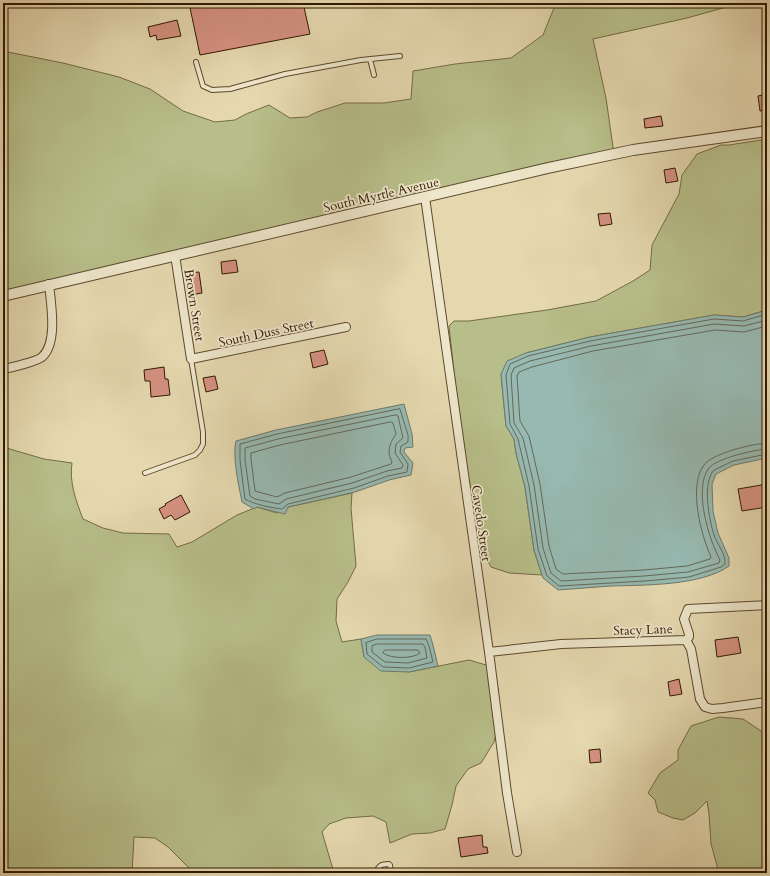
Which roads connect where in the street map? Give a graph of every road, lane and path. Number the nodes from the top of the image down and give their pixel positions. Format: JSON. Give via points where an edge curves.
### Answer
{"nodes":[{"id":1,"x":400,"y":56,"type":"dead end"},
{"id":2,"x":370,"y":59,"type":"junction"},
{"id":3,"x":196,"y":62,"type":"dead end"},
{"id":4,"x":374,"y":75,"type":"dead end"},
{"id":5,"x":767,"y":131,"type":"edge"},
{"id":6,"x":425,"y":197,"type":"junction"},
{"id":7,"x":175,"y":255,"type":"junction"},
{"id":8,"x":49,"y":284,"type":"junction"},
{"id":9,"x":3,"y":296,"type":"edge"},
{"id":10,"x":346,"y":327,"type":"dead end"},
{"id":11,"x":191,"y":359,"type":"junction"},
{"id":12,"x":3,"y":369,"type":"edge"},
{"id":13,"x":145,"y":473,"type":"dead end"},
{"id":14,"x":767,"y":605,"type":"edge"},
{"id":15,"x":686,"y":640,"type":"junction"},
{"id":16,"x":489,"y":652,"type":"junction"},
{"id":17,"x":767,"y":702,"type":"edge"},
{"id":18,"x":517,"y":852,"type":"dead end"},
{"id":19,"x":376,"y":873,"type":"edge"},
{"id":20,"x":391,"y":873,"type":"edge"}],
"edges":[{"from":1,"to":2,"type":"lane"},
{"from":2,"to":3,"type":"lane","via":[[285,74],[230,89],[212,90],[203,86]]},
{"from":2,"to":4,"type":"lane"},
{"from":5,"to":6,"type":"street","name":"South Myrtle Avenue","via":[[633,150]]},
{"from":6,"to":7,"type":"street","name":"South Myrtle Avenue"},
{"from":6,"to":16,"type":"street","name":"Cavedo Street"},
{"from":7,"to":8,"type":"street","name":"South Myrtle Avenue"},
{"from":7,"to":11,"type":"street","name":"Brown Street"},
{"from":8,"to":9,"type":"street","name":"South Myrtle Avenue"},
{"from":8,"to":12,"type":"street","via":[[52,323],[50,346],[42,358]]},
{"from":10,"to":11,"type":"street","name":"South Duss Street"},
{"from":11,"to":13,"type":"lane","via":[[203,444],[195,455]]},
{"from":14,"to":15,"type":"street","name":"Stacy Lane","via":[[688,609],[684,619],[689,634]]},
{"from":15,"to":16,"type":"street","name":"Stacy Lane","via":[[561,644]]},
{"from":15,"to":17,"type":"street","via":[[691,649],[700,699],[706,707],[712,709]]},
{"from":16,"to":18,"type":"street","name":"Cavedo Street"},
{"from":19,"to":20,"type":"lane","via":[[381,864],[389,864]]}]}
